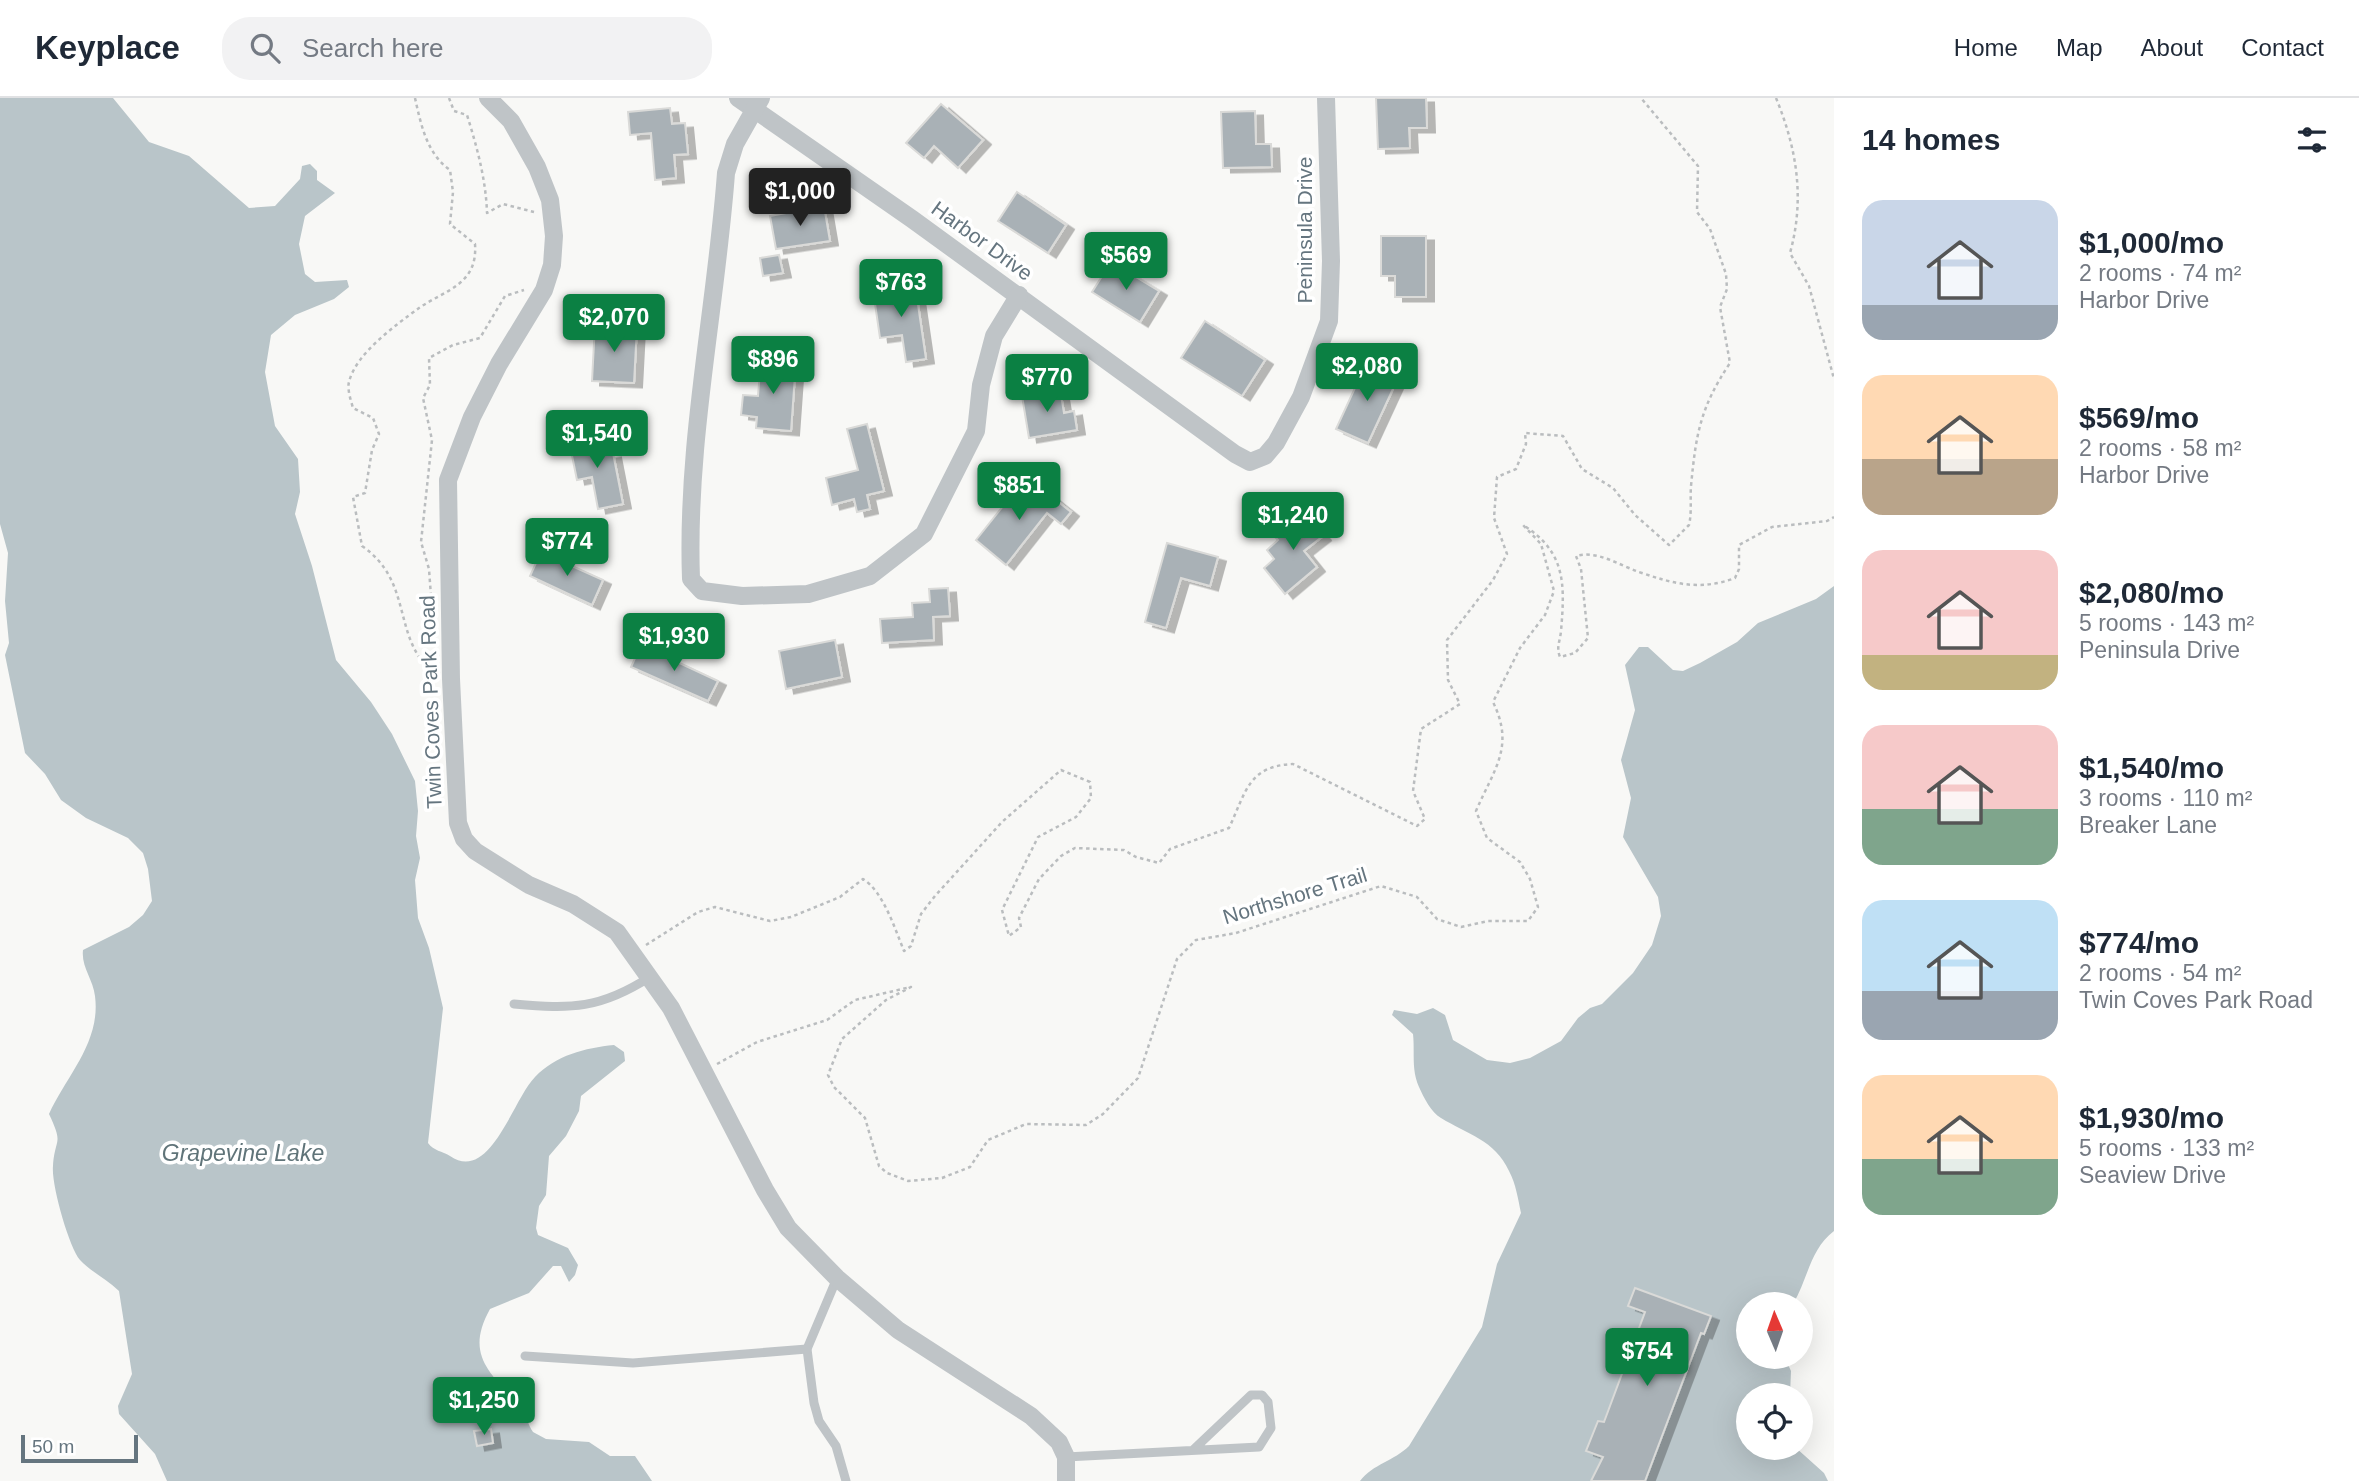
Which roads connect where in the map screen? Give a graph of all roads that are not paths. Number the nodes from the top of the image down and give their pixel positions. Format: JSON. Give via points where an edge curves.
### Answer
{"nodes":[{"id":1,"x":488,"y":98,"type":"edge"},
{"id":2,"x":738,"y":98,"type":"edge"},
{"id":3,"x":1326,"y":98,"type":"edge"},
{"id":4,"x":757,"y":104,"type":"edge"},
{"id":5,"x":1019,"y":295,"type":"junction"},
{"id":6,"x":1250,"y":462,"type":"joint"},
{"id":7,"x":650,"y":976,"type":"junction"},
{"id":8,"x":514,"y":1004,"type":"dead end"},
{"id":9,"x":837,"y":1278,"type":"junction"},
{"id":10,"x":807,"y":1349,"type":"junction"},
{"id":11,"x":525,"y":1356,"type":"dead end"},
{"id":12,"x":1193,"y":1450,"type":"junction"},
{"id":13,"x":1066,"y":1457,"type":"junction"},
{"id":14,"x":846,"y":1481,"type":"edge"},
{"id":15,"x":1066,"y":1481,"type":"edge"}],
"edges":[{"from":1,"to":7,"type":"street","name":"Twin Coves Park Road","via":[[511,121],[537,167],[550,200],[554,236],[544,290],[472,417],[448,480],[458,823],[475,851],[617,932]]},
{"from":2,"to":4,"type":"street","name":"Harbor Drive"},
{"from":3,"to":6,"type":"street","name":"Peninsula Drive","via":[[1329,321],[1301,397],[1276,443],[1265,456]]},
{"from":4,"to":5,"type":"street","name":"Harbor Drive"},
{"from":4,"to":5,"type":"street","via":[[726,173],[695,440],[689,521],[691,579],[702,590],[742,596],[808,594],[870,576],[924,534],[976,431],[981,385],[994,336]]},
{"from":5,"to":6,"type":"street","name":"Harbor Drive"},
{"from":7,"to":8,"type":"lane","via":[[624,993],[590,1006]]},
{"from":7,"to":9,"type":"street","name":"Twin Coves Park Road","via":[[788,1228]]},
{"from":9,"to":10,"type":"lane"},
{"from":9,"to":13,"type":"street","name":"Twin Coves Park Road","via":[[898,1330],[1031,1416],[1059,1442]]},
{"from":10,"to":11,"type":"lane","via":[[633,1363]]},
{"from":10,"to":14,"type":"lane","via":[[819,1421],[836,1446]]},
{"from":12,"to":12,"type":"lane","via":[[1251,1395],[1262,1395],[1268,1402],[1271,1429],[1259,1447]]},
{"from":12,"to":13,"type":"lane"},
{"from":13,"to":15,"type":"street"}]}
